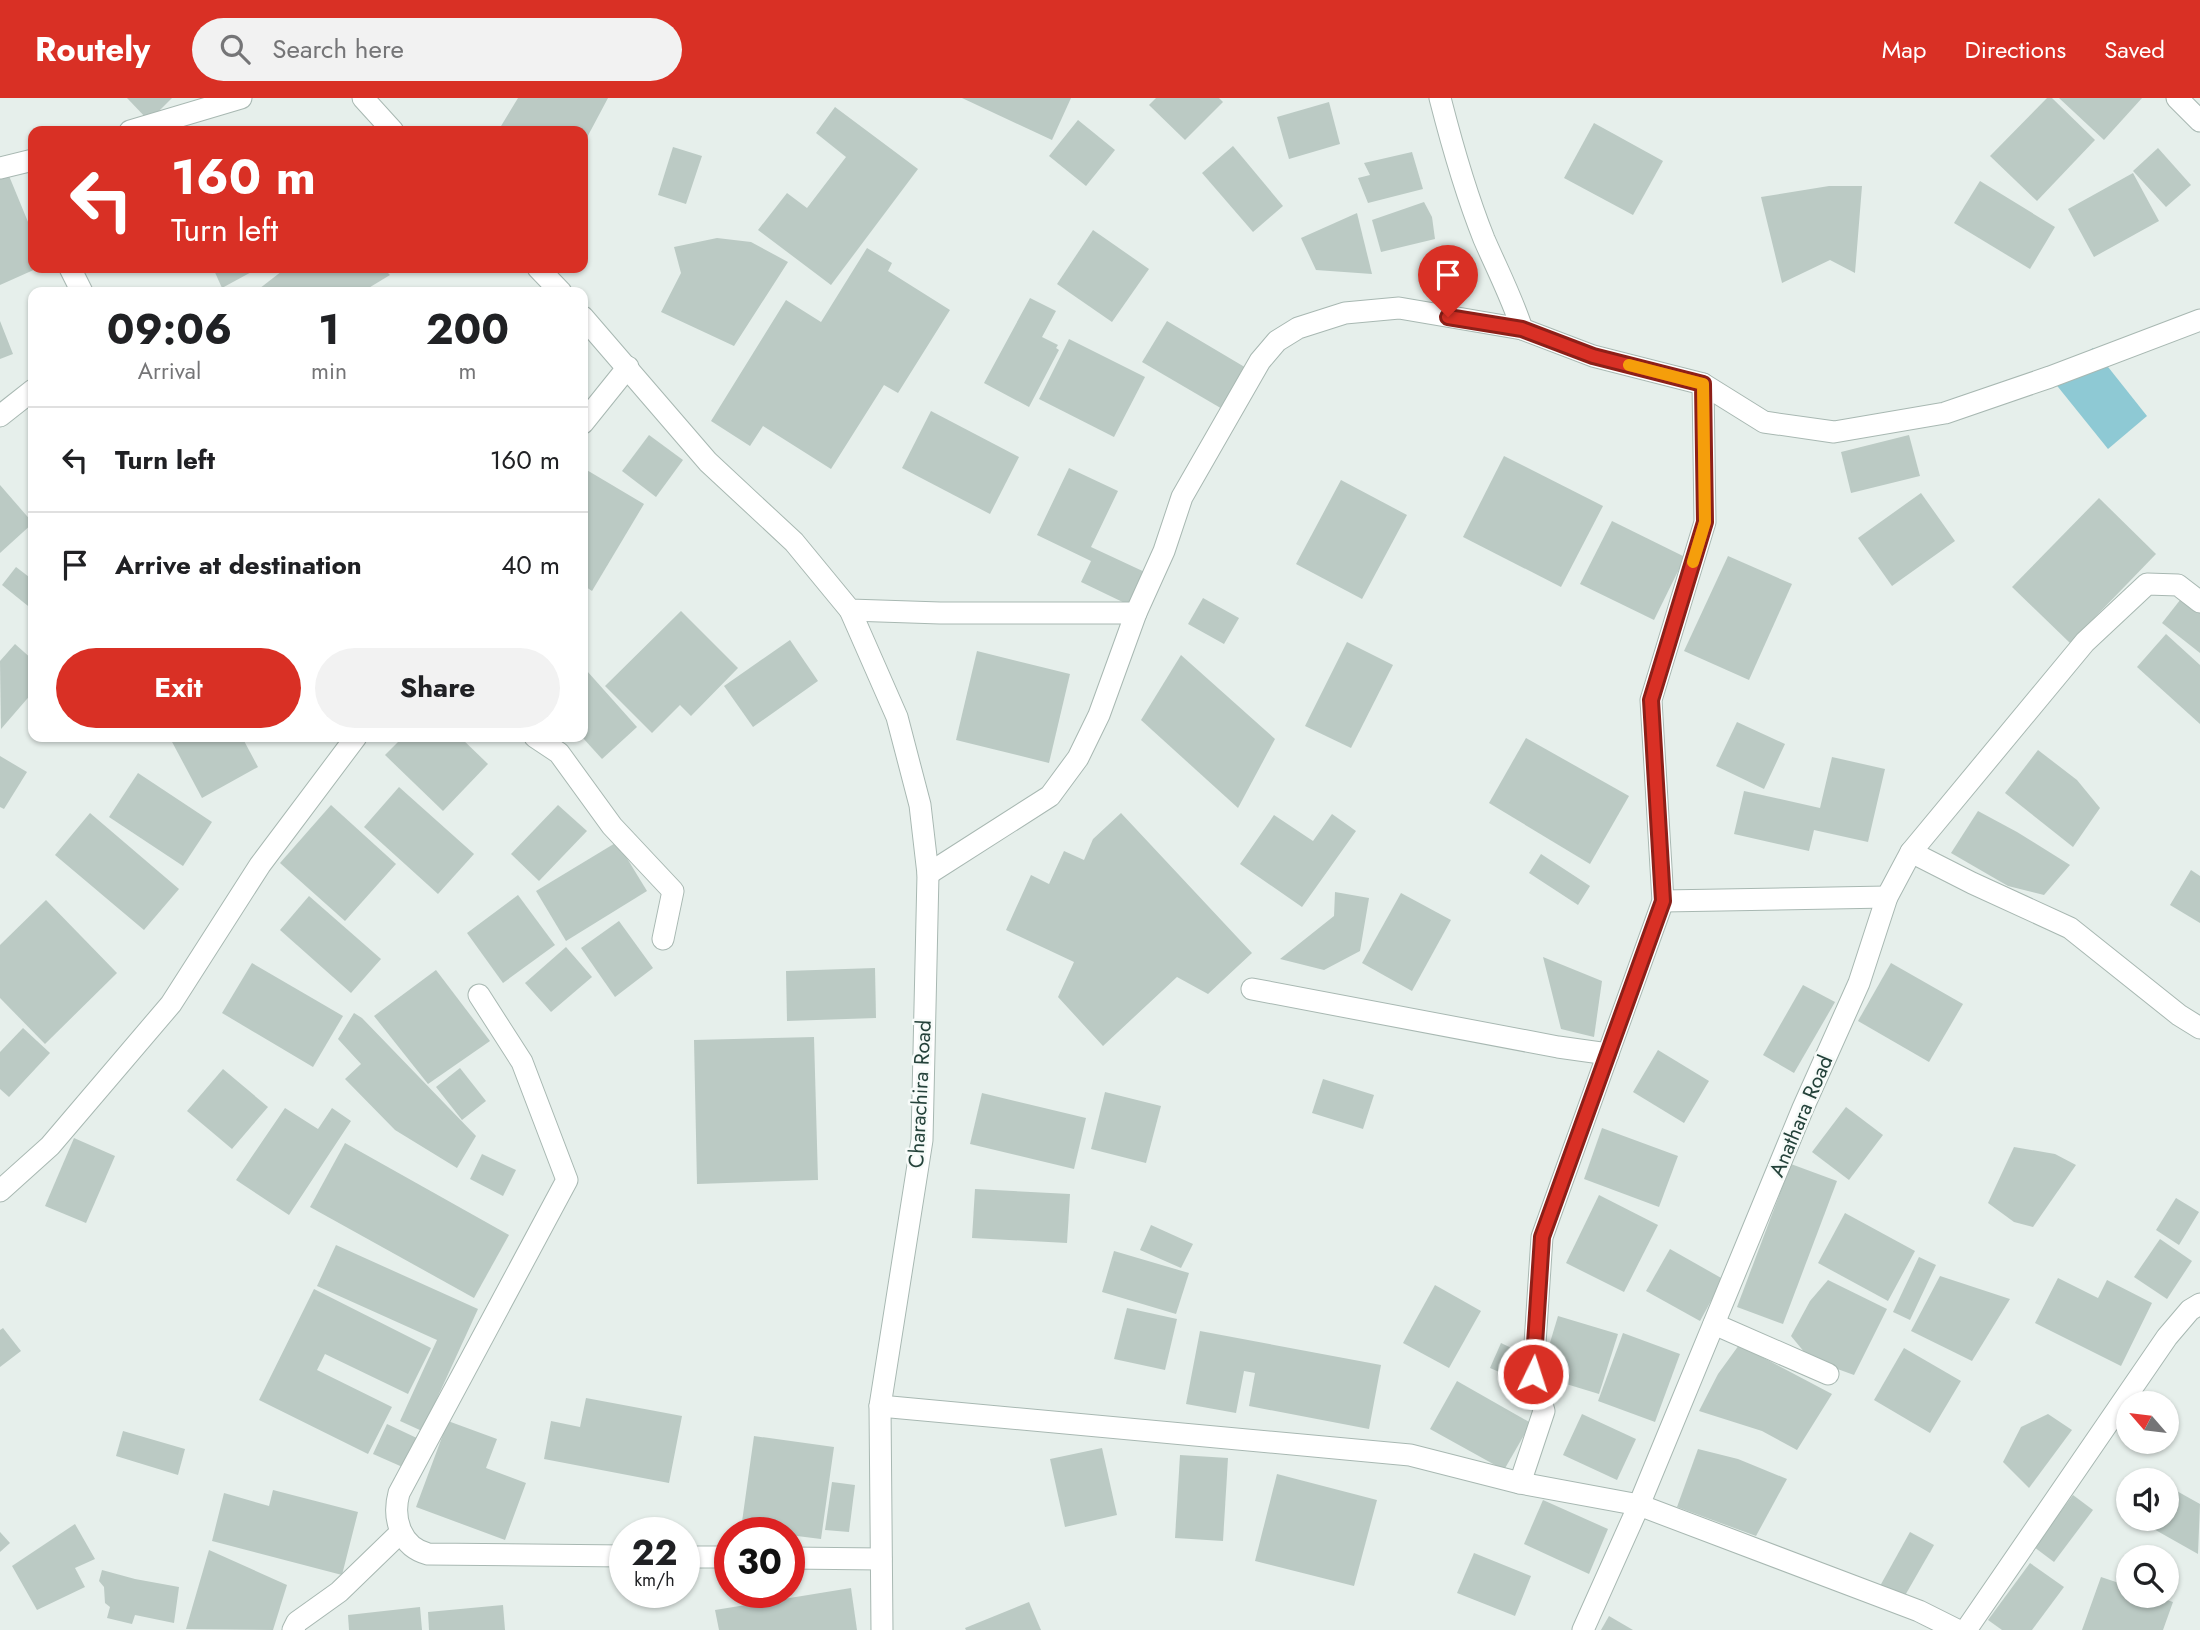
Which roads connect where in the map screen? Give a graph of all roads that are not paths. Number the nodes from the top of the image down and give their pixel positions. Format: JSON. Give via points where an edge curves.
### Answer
{"nodes":[{"id":1,"x":241,"y":98,"type":"edge"},
{"id":2,"x":363,"y":98,"type":"edge"},
{"id":3,"x":1440,"y":98,"type":"edge"},
{"id":4,"x":2177,"y":98,"type":"edge"},
{"id":5,"x":2200,"y":121,"type":"edge"},
{"id":6,"x":147,"y":126,"type":"edge"},
{"id":7,"x":388,"y":126,"type":"edge"},
{"id":8,"x":28,"y":161,"type":"edge"},
{"id":9,"x":0,"y":167,"type":"edge"},
{"id":10,"x":543,"y":273,"type":"edge"},
{"id":11,"x":556,"y":287,"type":"edge"},
{"id":12,"x":2200,"y":320,"type":"edge"},
{"id":13,"x":588,"y":323,"type":"edge"},
{"id":14,"x":1522,"y":329,"type":"junction"},
{"id":15,"x":628,"y":367,"type":"junction"},
{"id":16,"x":1703,"y":384,"type":"junction"},
{"id":17,"x":28,"y":394,"type":"edge"},
{"id":18,"x":0,"y":416,"type":"edge"},
{"id":19,"x":588,"y":417,"type":"edge"},
{"id":20,"x":2200,"y":602,"type":"edge"},
{"id":21,"x":849,"y":610,"type":"junction"},
{"id":22,"x":1136,"y":612,"type":"junction"},
{"id":23,"x":352,"y":742,"type":"edge"},
{"id":24,"x":542,"y":742,"type":"edge"},
{"id":25,"x":1911,"y":852,"type":"junction"},
{"id":26,"x":928,"y":874,"type":"junction"},
{"id":27,"x":1886,"y":897,"type":"junction"},
{"id":28,"x":1663,"y":901,"type":"junction"},
{"id":29,"x":663,"y":939,"type":"dead end"},
{"id":30,"x":1252,"y":989,"type":"dead end"},
{"id":31,"x":480,"y":995,"type":"dead end"},
{"id":32,"x":2200,"y":1028,"type":"edge"},
{"id":33,"x":1608,"y":1054,"type":"junction"},
{"id":34,"x":0,"y":1191,"type":"edge"},
{"id":35,"x":2200,"y":1304,"type":"edge"},
{"id":36,"x":1714,"y":1324,"type":"junction"},
{"id":37,"x":1828,"y":1374,"type":"dead end"},
{"id":38,"x":880,"y":1406,"type":"junction"},
{"id":39,"x":1520,"y":1483,"type":"junction"},
{"id":40,"x":1639,"y":1505,"type":"junction"},
{"id":41,"x":401,"y":1532,"type":"junction"},
{"id":42,"x":609,"y":1556,"type":"edge"},
{"id":43,"x":805,"y":1558,"type":"edge"},
{"id":44,"x":881,"y":1559,"type":"junction"},
{"id":45,"x":293,"y":1630,"type":"edge"},
{"id":46,"x":882,"y":1630,"type":"edge"},
{"id":47,"x":1583,"y":1630,"type":"edge"},
{"id":48,"x":1957,"y":1630,"type":"edge"},
{"id":49,"x":1966,"y":1630,"type":"edge"}],
"edges":[{"from":1,"to":6,"type":"street"},
{"from":2,"to":7,"type":"street"},
{"from":3,"to":14,"type":"street","via":[[1484,238]]},
{"from":4,"to":5,"type":"street"},
{"from":8,"to":9,"type":"street"},
{"from":10,"to":11,"type":"street"},
{"from":12,"to":16,"type":"street","via":[[1945,413],[1834,432],[1764,422]]},
{"from":13,"to":15,"type":"street","name":"Charachira Road"},
{"from":14,"to":16,"type":"street","via":[[1593,356]]},
{"from":14,"to":22,"type":"street","via":[[1399,308],[1345,313],[1298,328],[1277,341],[1260,361],[1182,497]]},
{"from":15,"to":19,"type":"street"},
{"from":15,"to":21,"type":"street","name":"Charachira Road","via":[[708,462],[794,542]]},
{"from":16,"to":28,"type":"street","via":[[1705,522],[1651,700]]},
{"from":17,"to":18,"type":"street"},
{"from":20,"to":25,"type":"street","name":"Anathara Road","via":[[2178,585],[2147,584],[2085,642]]},
{"from":21,"to":22,"type":"street"},
{"from":21,"to":26,"type":"street","name":"Charachira Road","via":[[897,717],[920,804]]},
{"from":22,"to":26,"type":"street","via":[[1100,715],[1078,758],[1050,796]]},
{"from":23,"to":34,"type":"street","via":[[260,865],[171,1003],[50,1146]]},
{"from":24,"to":29,"type":"street","via":[[559,753],[612,825],[673,891]]},
{"from":25,"to":27,"type":"street","name":"Anathara Road"},
{"from":25,"to":32,"type":"street","via":[[2070,928]]},
{"from":26,"to":38,"type":"street","name":"Charachira Road","via":[[922,1140]]},
{"from":27,"to":28,"type":"street"},
{"from":27,"to":36,"type":"street","name":"Anathara Road","via":[[1859,983]]},
{"from":28,"to":33,"type":"street"},
{"from":30,"to":33,"type":"street"},
{"from":31,"to":41,"type":"street","via":[[522,1062],[567,1180],[399,1493],[396,1514]]},
{"from":33,"to":39,"type":"street","via":[[1542,1237],[1533,1374],[1544,1411]]},
{"from":35,"to":49,"type":"street","via":[[2167,1337]]},
{"from":36,"to":37,"type":"street"},
{"from":36,"to":40,"type":"street","name":"Anathara Road"},
{"from":38,"to":39,"type":"street","via":[[1410,1455]]},
{"from":38,"to":44,"type":"street","name":"Charachira Road"},
{"from":39,"to":40,"type":"street"},
{"from":40,"to":47,"type":"street","name":"Anathara Road"},
{"from":40,"to":48,"type":"street","via":[[1919,1611]]},
{"from":41,"to":42,"type":"street","via":[[407,1543],[428,1554]]},
{"from":41,"to":45,"type":"street"},
{"from":43,"to":44,"type":"street"},
{"from":44,"to":46,"type":"street","name":"Charachira Road"}]}
